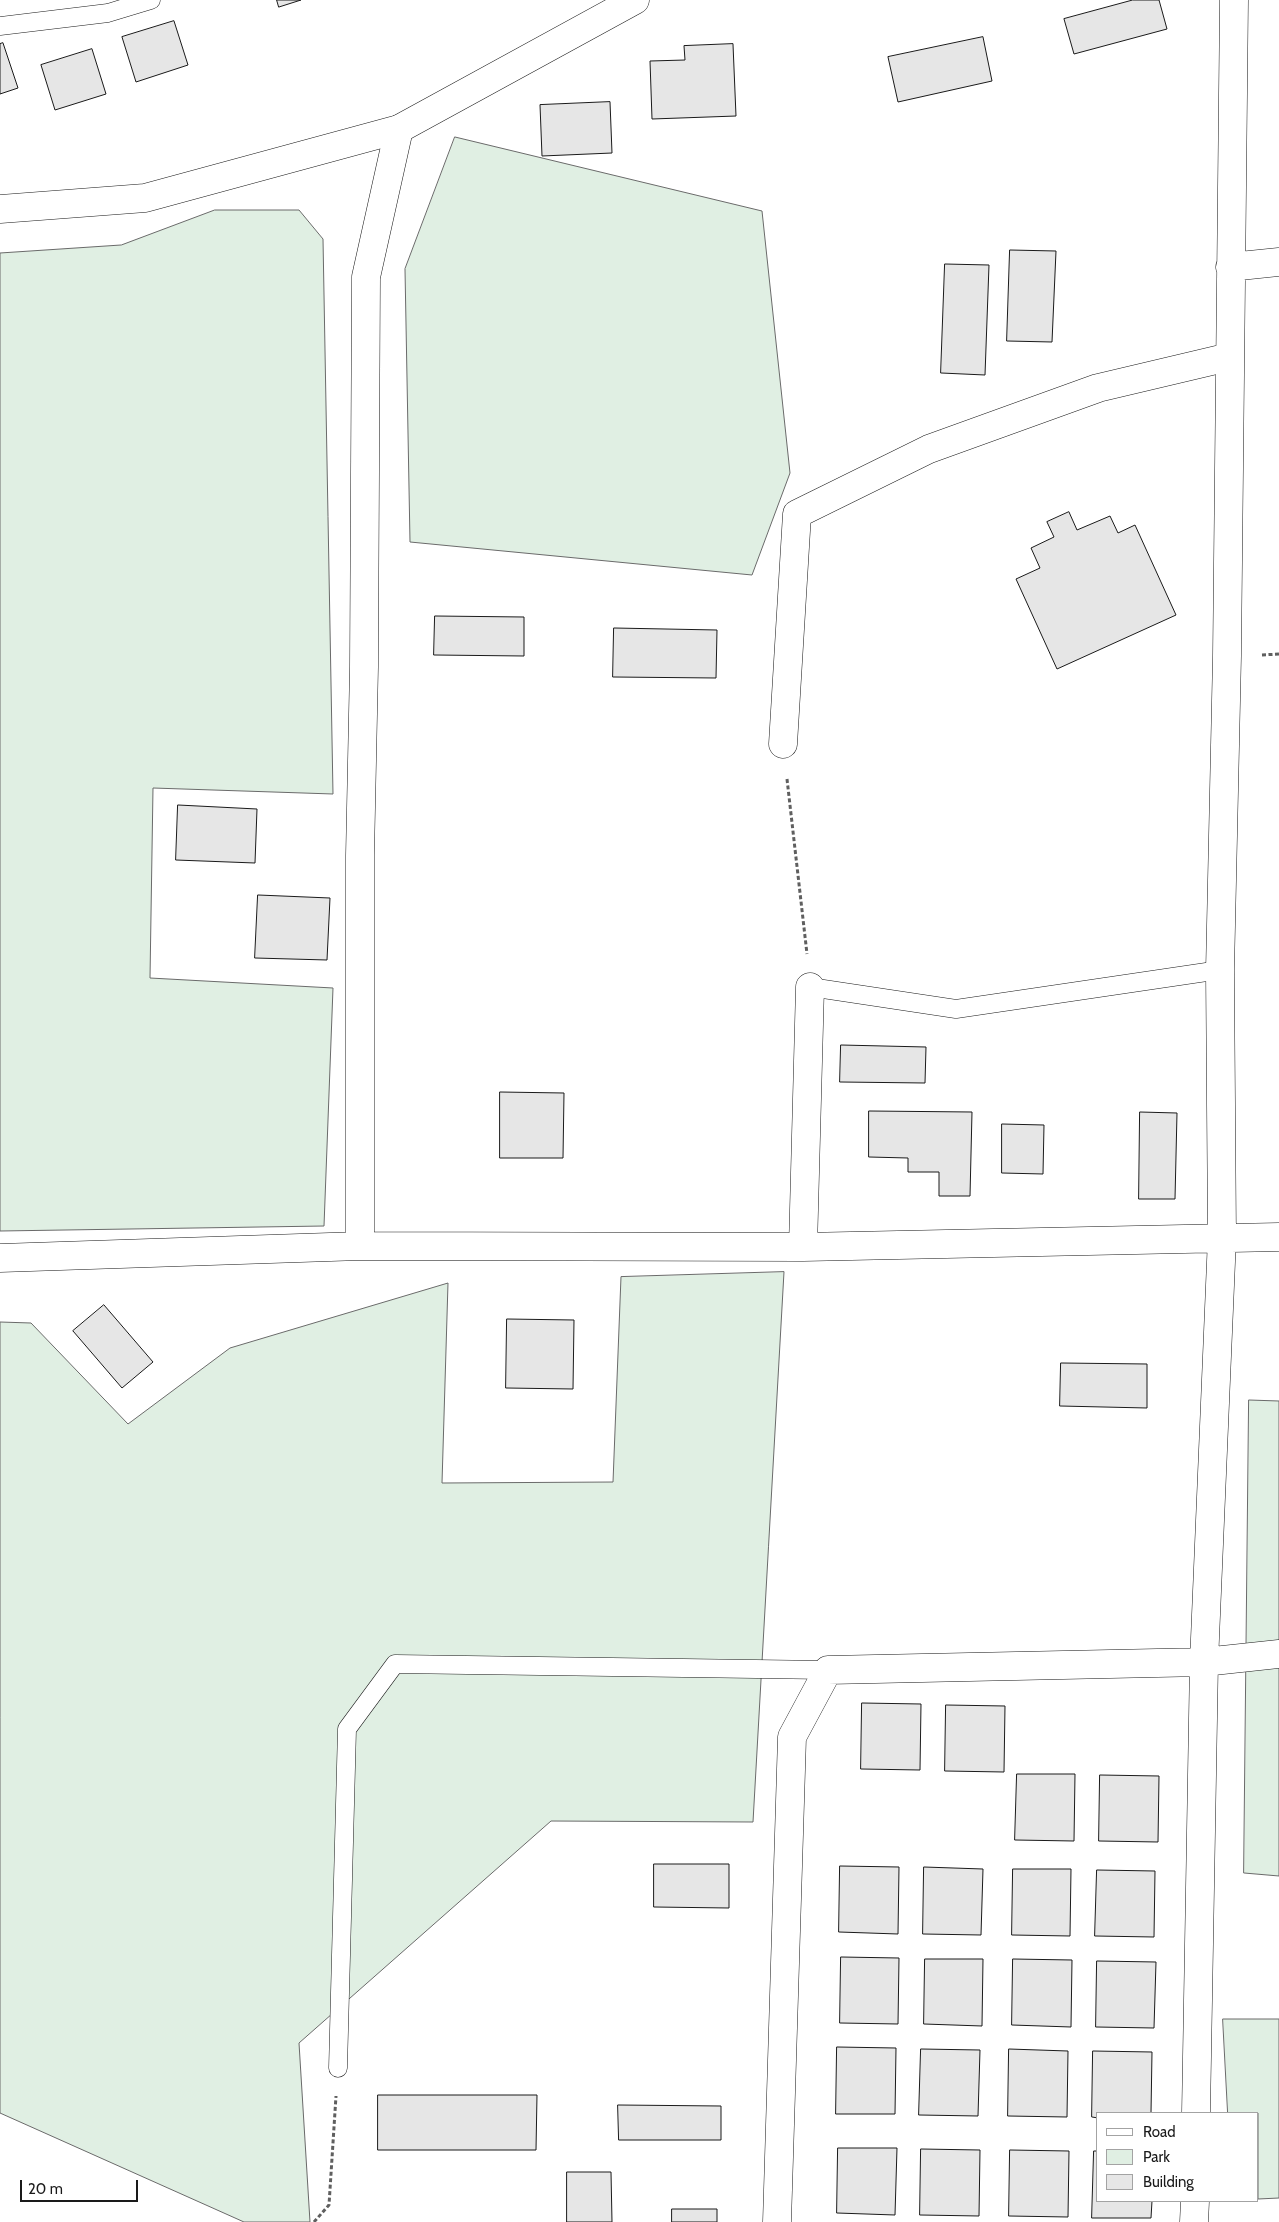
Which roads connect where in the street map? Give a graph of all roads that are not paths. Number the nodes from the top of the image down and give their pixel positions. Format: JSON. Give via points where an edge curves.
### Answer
{"nodes":[{"id":1,"x":151,"y":0,"type":"edge"},
{"id":2,"x":635,"y":0,"type":"edge"},
{"id":3,"x":1234,"y":0,"type":"edge"},
{"id":4,"x":0,"y":26,"type":"edge"},
{"id":5,"x":399,"y":129,"type":"junction"},
{"id":6,"x":0,"y":209,"type":"edge"},
{"id":7,"x":1279,"y":262,"type":"edge"},
{"id":8,"x":1230,"y":267,"type":"junction"},
{"id":9,"x":1229,"y":357,"type":"junction"},
{"id":10,"x":783,"y":744,"type":"road end"},
{"id":11,"x":1220,"y":970,"type":"junction"},
{"id":12,"x":810,"y":987,"type":"joint"},
{"id":13,"x":1279,"y":1237,"type":"edge"},
{"id":14,"x":1222,"y":1238,"type":"junction"},
{"id":15,"x":360,"y":1246,"type":"junction"},
{"id":16,"x":803,"y":1248,"type":"junction"},
{"id":17,"x":0,"y":1258,"type":"edge"},
{"id":18,"x":1279,"y":1654,"type":"edge"},
{"id":19,"x":1204,"y":1662,"type":"junction"},
{"id":20,"x":828,"y":1670,"type":"junction"},
{"id":21,"x":338,"y":2068,"type":"road end"},
{"id":22,"x":1196,"y":2112,"type":"edge"},
{"id":23,"x":1195,"y":2202,"type":"edge"},
{"id":24,"x":777,"y":2222,"type":"edge"},
{"id":25,"x":1194,"y":2222,"type":"edge"}],
"edges":[{"from":1,"to":4,"type":"lane","via":[[108,13]]},
{"from":2,"to":5,"type":"street"},
{"from":3,"to":8,"type":"street"},
{"from":5,"to":6,"type":"street","via":[[144,198]]},
{"from":5,"to":15,"type":"street","via":[[366,277]]},
{"from":7,"to":8,"type":"street"},
{"from":8,"to":9,"type":"street"},
{"from":9,"to":10,"type":"street","via":[[1098,388],[929,449],[797,514]]},
{"from":9,"to":11,"type":"street"},
{"from":11,"to":12,"type":"lane","via":[[956,1009]]},
{"from":11,"to":14,"type":"street"},
{"from":12,"to":16,"type":"street"},
{"from":13,"to":14,"type":"street"},
{"from":14,"to":16,"type":"street"},
{"from":14,"to":19,"type":"street"},
{"from":15,"to":16,"type":"street"},
{"from":15,"to":17,"type":"street"},
{"from":18,"to":19,"type":"street"},
{"from":19,"to":20,"type":"street"},
{"from":19,"to":22,"type":"street"},
{"from":20,"to":21,"type":"lane","via":[[395,1664],[347,1730]]},
{"from":20,"to":24,"type":"street","via":[[792,1737]]},
{"from":23,"to":25,"type":"street"}]}
